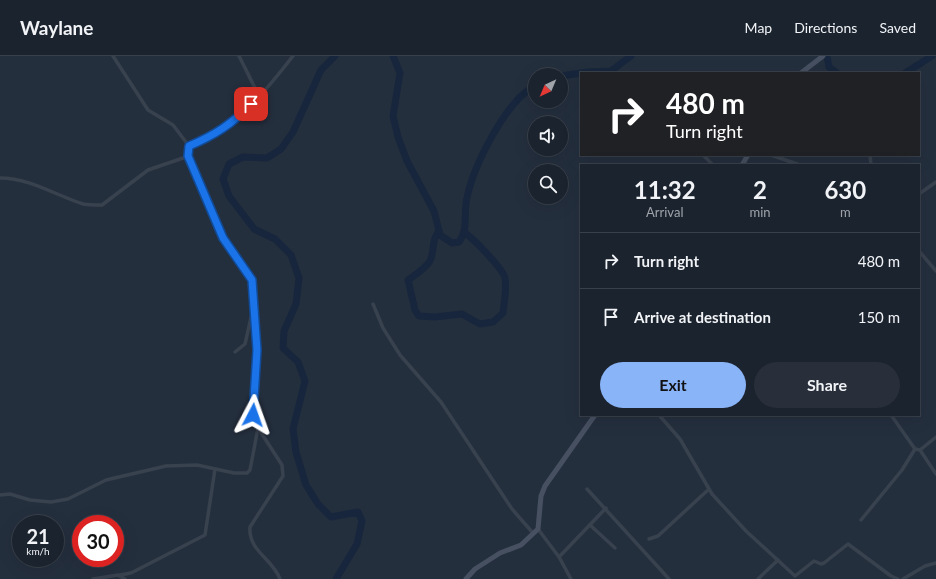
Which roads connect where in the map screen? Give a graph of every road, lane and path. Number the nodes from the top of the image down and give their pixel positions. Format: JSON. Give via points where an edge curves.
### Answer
{"nodes":[{"id":1,"x":113,"y":56,"type":"edge"},
{"id":2,"x":239,"y":56,"type":"edge"},
{"id":3,"x":293,"y":56,"type":"edge"},
{"id":4,"x":820,"y":57,"type":"edge"},
{"id":5,"x":802,"y":72,"type":"edge"},
{"id":6,"x":259,"y":96,"type":"junction"},
{"id":7,"x":189,"y":146,"type":"junction"},
{"id":8,"x":188,"y":156,"type":"junction"},
{"id":9,"x":703,"y":156,"type":"edge"},
{"id":10,"x":774,"y":156,"type":"edge"},
{"id":11,"x":712,"y":164,"type":"edge"},
{"id":12,"x":797,"y":164,"type":"edge"},
{"id":13,"x":0,"y":178,"type":"edge"},
{"id":14,"x":936,"y":182,"type":"edge"},
{"id":15,"x":920,"y":193,"type":"edge"},
{"id":16,"x":920,"y":252,"type":"edge"},
{"id":17,"x":936,"y":271,"type":"edge"},
{"id":18,"x":253,"y":300,"type":"junction"},
{"id":19,"x":373,"y":304,"type":"dead end"},
{"id":20,"x":235,"y":352,"type":"dead end"},
{"id":21,"x":594,"y":416,"type":"edge"},
{"id":22,"x":660,"y":416,"type":"edge"},
{"id":23,"x":892,"y":416,"type":"edge"},
{"id":24,"x":258,"y":428,"type":"junction"},
{"id":25,"x":936,"y":437,"type":"edge"},
{"id":26,"x":915,"y":448,"type":"junction"},
{"id":27,"x":920,"y":450,"type":"junction"},
{"id":28,"x":215,"y":469,"type":"junction"},
{"id":29,"x":936,"y":474,"type":"edge"},
{"id":30,"x":587,"y":489,"type":"dead end"},
{"id":31,"x":709,"y":489,"type":"junction"},
{"id":32,"x":0,"y":496,"type":"edge"},
{"id":33,"x":606,"y":508,"type":"junction"},
{"id":34,"x":861,"y":520,"type":"dead end"},
{"id":35,"x":590,"y":525,"type":"junction"},
{"id":36,"x":538,"y":529,"type":"junction"},
{"id":37,"x":533,"y":533,"type":"junction"},
{"id":38,"x":649,"y":539,"type":"dead end"},
{"id":39,"x":615,"y":548,"type":"dead end"},
{"id":40,"x":559,"y":557,"type":"junction"},
{"id":41,"x":778,"y":560,"type":"junction"},
{"id":42,"x":936,"y":563,"type":"edge"},
{"id":43,"x":120,"y":575,"type":"junction"},
{"id":44,"x":666,"y":576,"type":"junction"},
{"id":45,"x":794,"y":578,"type":"edge"},
{"id":46,"x":93,"y":579,"type":"edge"},
{"id":47,"x":124,"y":579,"type":"edge"},
{"id":48,"x":280,"y":579,"type":"edge"},
{"id":49,"x":466,"y":579,"type":"edge"},
{"id":50,"x":571,"y":579,"type":"edge"},
{"id":51,"x":662,"y":579,"type":"edge"},
{"id":52,"x":669,"y":579,"type":"edge"},
{"id":53,"x":758,"y":579,"type":"edge"},
{"id":54,"x":898,"y":579,"type":"edge"},
{"id":55,"x":903,"y":579,"type":"edge"}],
"edges":[{"from":1,"to":7,"type":"street","via":[[148,110],[173,125]]},
{"from":2,"to":6,"type":"street"},
{"from":3,"to":6,"type":"street","via":[[268,89]]},
{"from":4,"to":5,"type":"street"},
{"from":6,"to":7,"type":"street","via":[[236,120],[219,132]]},
{"from":7,"to":8,"type":"street"},
{"from":8,"to":13,"type":"street","via":[[148,170],[102,205],[84,204],[21,180]]},
{"from":8,"to":18,"type":"street","via":[[223,238],[252,280]]},
{"from":9,"to":11,"type":"street"},
{"from":10,"to":12,"type":"street"},
{"from":14,"to":15,"type":"street"},
{"from":16,"to":17,"type":"street"},
{"from":18,"to":20,"type":"street","via":[[252,320],[247,339]]},
{"from":18,"to":24,"type":"street","via":[[257,350],[253,415]]},
{"from":19,"to":37,"type":"street","via":[[383,328],[400,355],[441,402],[512,509]]},
{"from":21,"to":36,"type":"street","via":[[545,486],[540,502]]},
{"from":22,"to":31,"type":"street","via":[[680,439]]},
{"from":23,"to":26,"type":"street"},
{"from":24,"to":28,"type":"street","via":[[249,472],[234,473]]},
{"from":24,"to":48,"type":"street","via":[[282,465],[283,476],[250,527],[249,534],[254,546]]},
{"from":25,"to":27,"type":"street"},
{"from":26,"to":27,"type":"street"},
{"from":26,"to":34,"type":"street","via":[[902,470]]},
{"from":27,"to":29,"type":"street"},
{"from":28,"to":32,"type":"street","via":[[197,465],[166,466],[106,480],[68,499],[51,502],[30,500],[10,494]]},
{"from":28,"to":43,"type":"street","via":[[205,535],[131,573]]},
{"from":30,"to":33,"type":"street"},
{"from":31,"to":38,"type":"street","via":[[658,536]]},
{"from":31,"to":41,"type":"street","via":[[746,531]]},
{"from":33,"to":35,"type":"street"},
{"from":33,"to":44,"type":"street"},
{"from":35,"to":39,"type":"street"},
{"from":35,"to":40,"type":"street"},
{"from":36,"to":37,"type":"street"},
{"from":36,"to":40,"type":"street"},
{"from":37,"to":49,"type":"street","via":[[521,545],[500,553],[475,569]]},
{"from":40,"to":50,"type":"street"},
{"from":41,"to":45,"type":"street"},
{"from":41,"to":53,"type":"street"},
{"from":42,"to":55,"type":"street","via":[[925,566]]},
{"from":43,"to":46,"type":"street"},
{"from":43,"to":47,"type":"street"},
{"from":44,"to":51,"type":"street"},
{"from":44,"to":52,"type":"street"},
{"from":45,"to":54,"type":"street","via":[[810,562],[824,563],[848,544]]}]}
